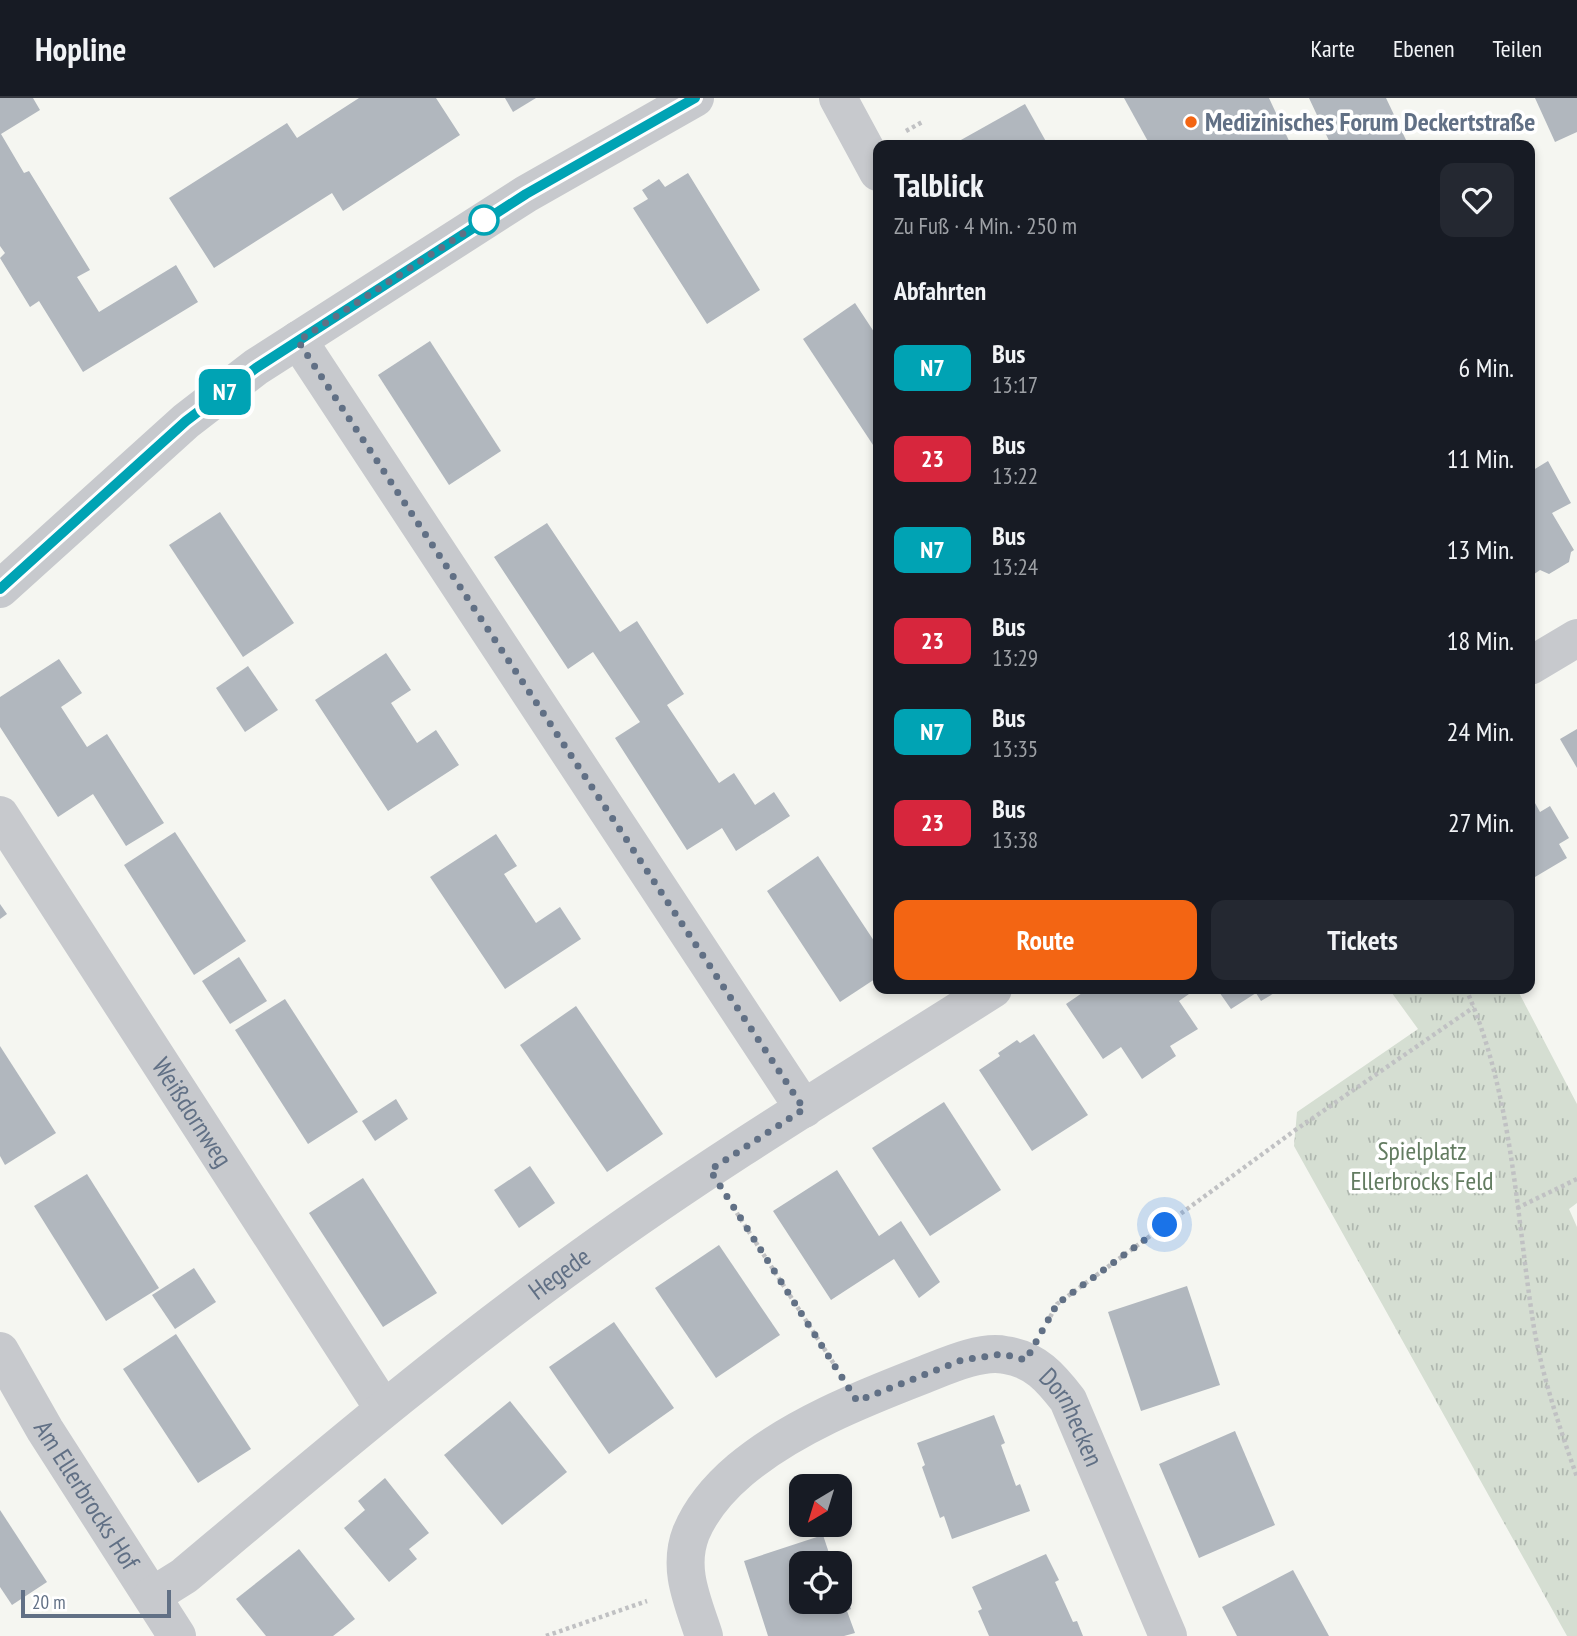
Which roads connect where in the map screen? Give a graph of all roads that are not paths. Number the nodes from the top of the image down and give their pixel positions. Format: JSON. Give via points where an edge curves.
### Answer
{"nodes":[{"id":1,"x":695,"y":98,"type":"edge"},
{"id":2,"x":838,"y":98,"type":"edge"},
{"id":3,"x":873,"y":163,"type":"edge"},
{"id":4,"x":298,"y":341,"type":"junction"},
{"id":5,"x":0,"y":589,"type":"edge"},
{"id":6,"x":1577,"y":638,"type":"edge"},
{"id":7,"x":1535,"y":663,"type":"edge"},
{"id":8,"x":0,"y":814,"type":"edge"},
{"id":9,"x":985,"y":994,"type":"edge"},
{"id":10,"x":804,"y":1109,"type":"junction"},
{"id":11,"x":0,"y":1351,"type":"edge"},
{"id":12,"x":383,"y":1408,"type":"junction"},
{"id":13,"x":152,"y":1596,"type":"junction"},
{"id":14,"x":177,"y":1636,"type":"edge"},
{"id":15,"x":704,"y":1636,"type":"edge"},
{"id":16,"x":1168,"y":1636,"type":"edge"}],
"edges":[{"from":1,"to":4,"type":"street","via":[[526,194]]},
{"from":2,"to":3,"type":"street"},
{"from":4,"to":5,"type":"street","via":[[186,421]]},
{"from":4,"to":10,"type":"street"},
{"from":6,"to":7,"type":"street"},
{"from":8,"to":12,"type":"street","name":"Weißdornweg"},
{"from":9,"to":10,"type":"street","name":"Hegede"},
{"from":10,"to":12,"type":"street","name":"Hegede","via":[[585,1255]]},
{"from":11,"to":13,"type":"street","name":"Am Ellerbrocks Hof"},
{"from":12,"to":13,"type":"street","name":"Hegede","via":[[184,1576]]},
{"from":13,"to":14,"type":"street","name":"Am Ellerbrocks Hof"},
{"from":15,"to":16,"type":"street","name":"Dornhecken","via":[[684,1563],[691,1533],[710,1500],[740,1470],[780,1442],[857,1401],[962,1360],[1003,1354],[1026,1360],[1048,1374],[1068,1400]]}]}
